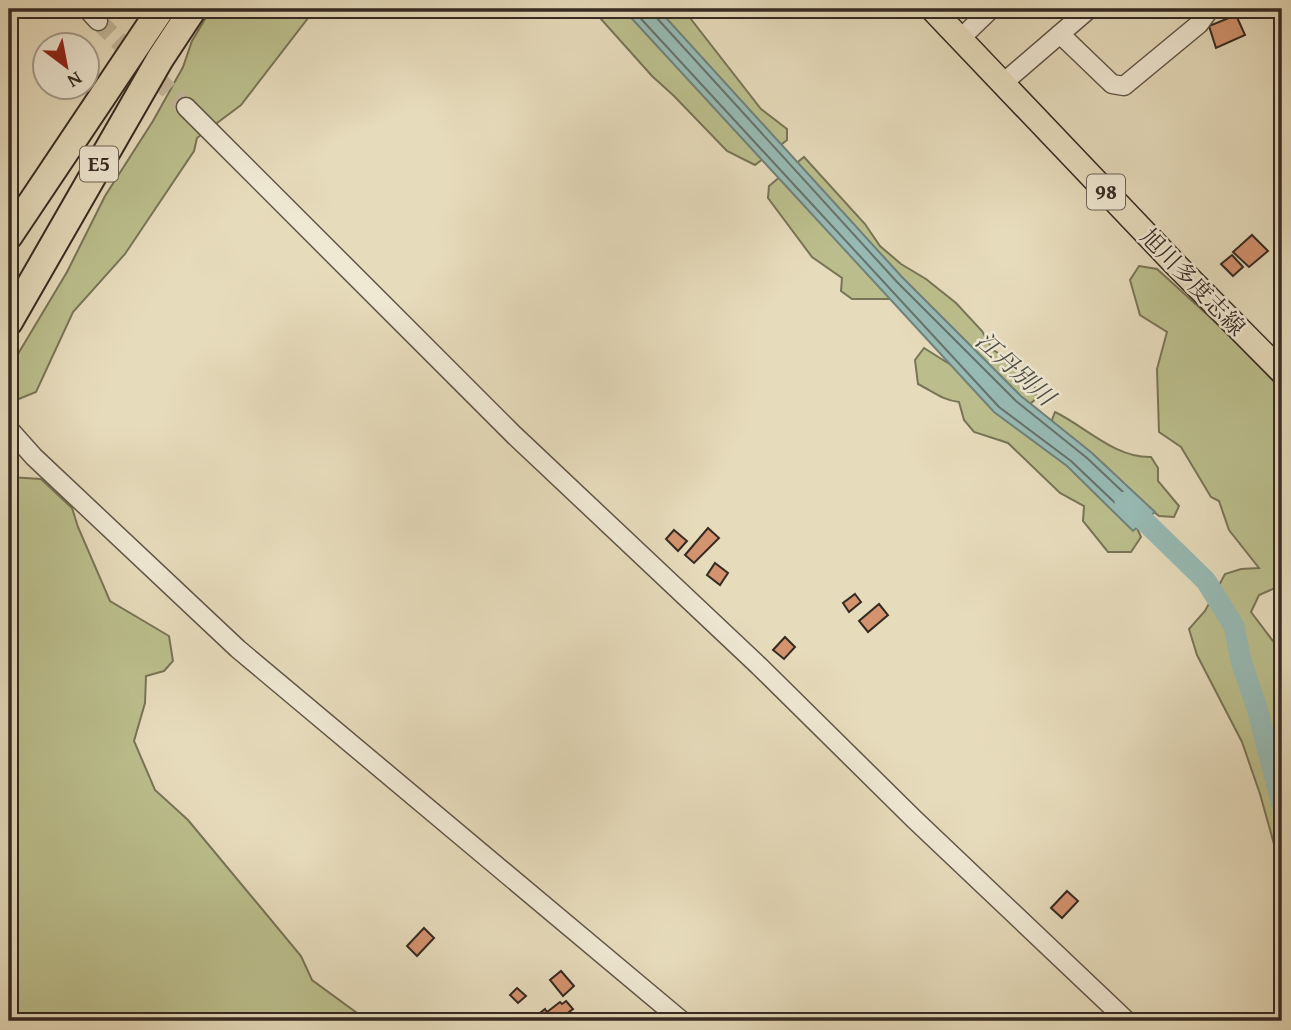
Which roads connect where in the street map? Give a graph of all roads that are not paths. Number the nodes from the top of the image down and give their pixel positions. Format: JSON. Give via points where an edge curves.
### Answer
{"nodes":[{"id":1,"x":161,"y":9,"type":"edge"},
{"id":2,"x":193,"y":9,"type":"edge"},
{"id":3,"x":932,"y":9,"type":"edge"},
{"id":4,"x":991,"y":9,"type":"edge"},
{"id":5,"x":1089,"y":9,"type":"edge"},
{"id":6,"x":1207,"y":9,"type":"edge"},
{"id":7,"x":1060,"y":34,"type":"junction"},
{"id":8,"x":961,"y":38,"type":"junction"},
{"id":9,"x":1003,"y":83,"type":"junction"},
{"id":10,"x":186,"y":107,"type":"tunnel mouth"},
{"id":11,"x":9,"y":236,"type":"edge"},
{"id":12,"x":9,"y":322,"type":"edge"},
{"id":13,"x":1282,"y":372,"type":"edge"},
{"id":14,"x":9,"y":429,"type":"edge"},
{"id":15,"x":682,"y":1021,"type":"edge"},
{"id":16,"x":1126,"y":1021,"type":"edge"}],
"edges":[{"from":1,"to":11,"type":"highway","number":"E5"},
{"from":2,"to":12,"type":"highway","number":"E5"},
{"from":3,"to":8,"type":"main road","name":"旭川多度志線","number":"98"},
{"from":4,"to":8,"type":"street"},
{"from":5,"to":7,"type":"street"},
{"from":6,"to":7,"type":"street","via":[[1199,24],[1124,86],[1112,84]]},
{"from":7,"to":9,"type":"street"},
{"from":8,"to":9,"type":"main road","name":"旭川多度志線","number":"98"},
{"from":9,"to":13,"type":"main road","name":"旭川多度志線","number":"98"},
{"from":10,"to":16,"type":"street","via":[[514,435]]},
{"from":14,"to":15,"type":"street","via":[[238,649]]}]}
